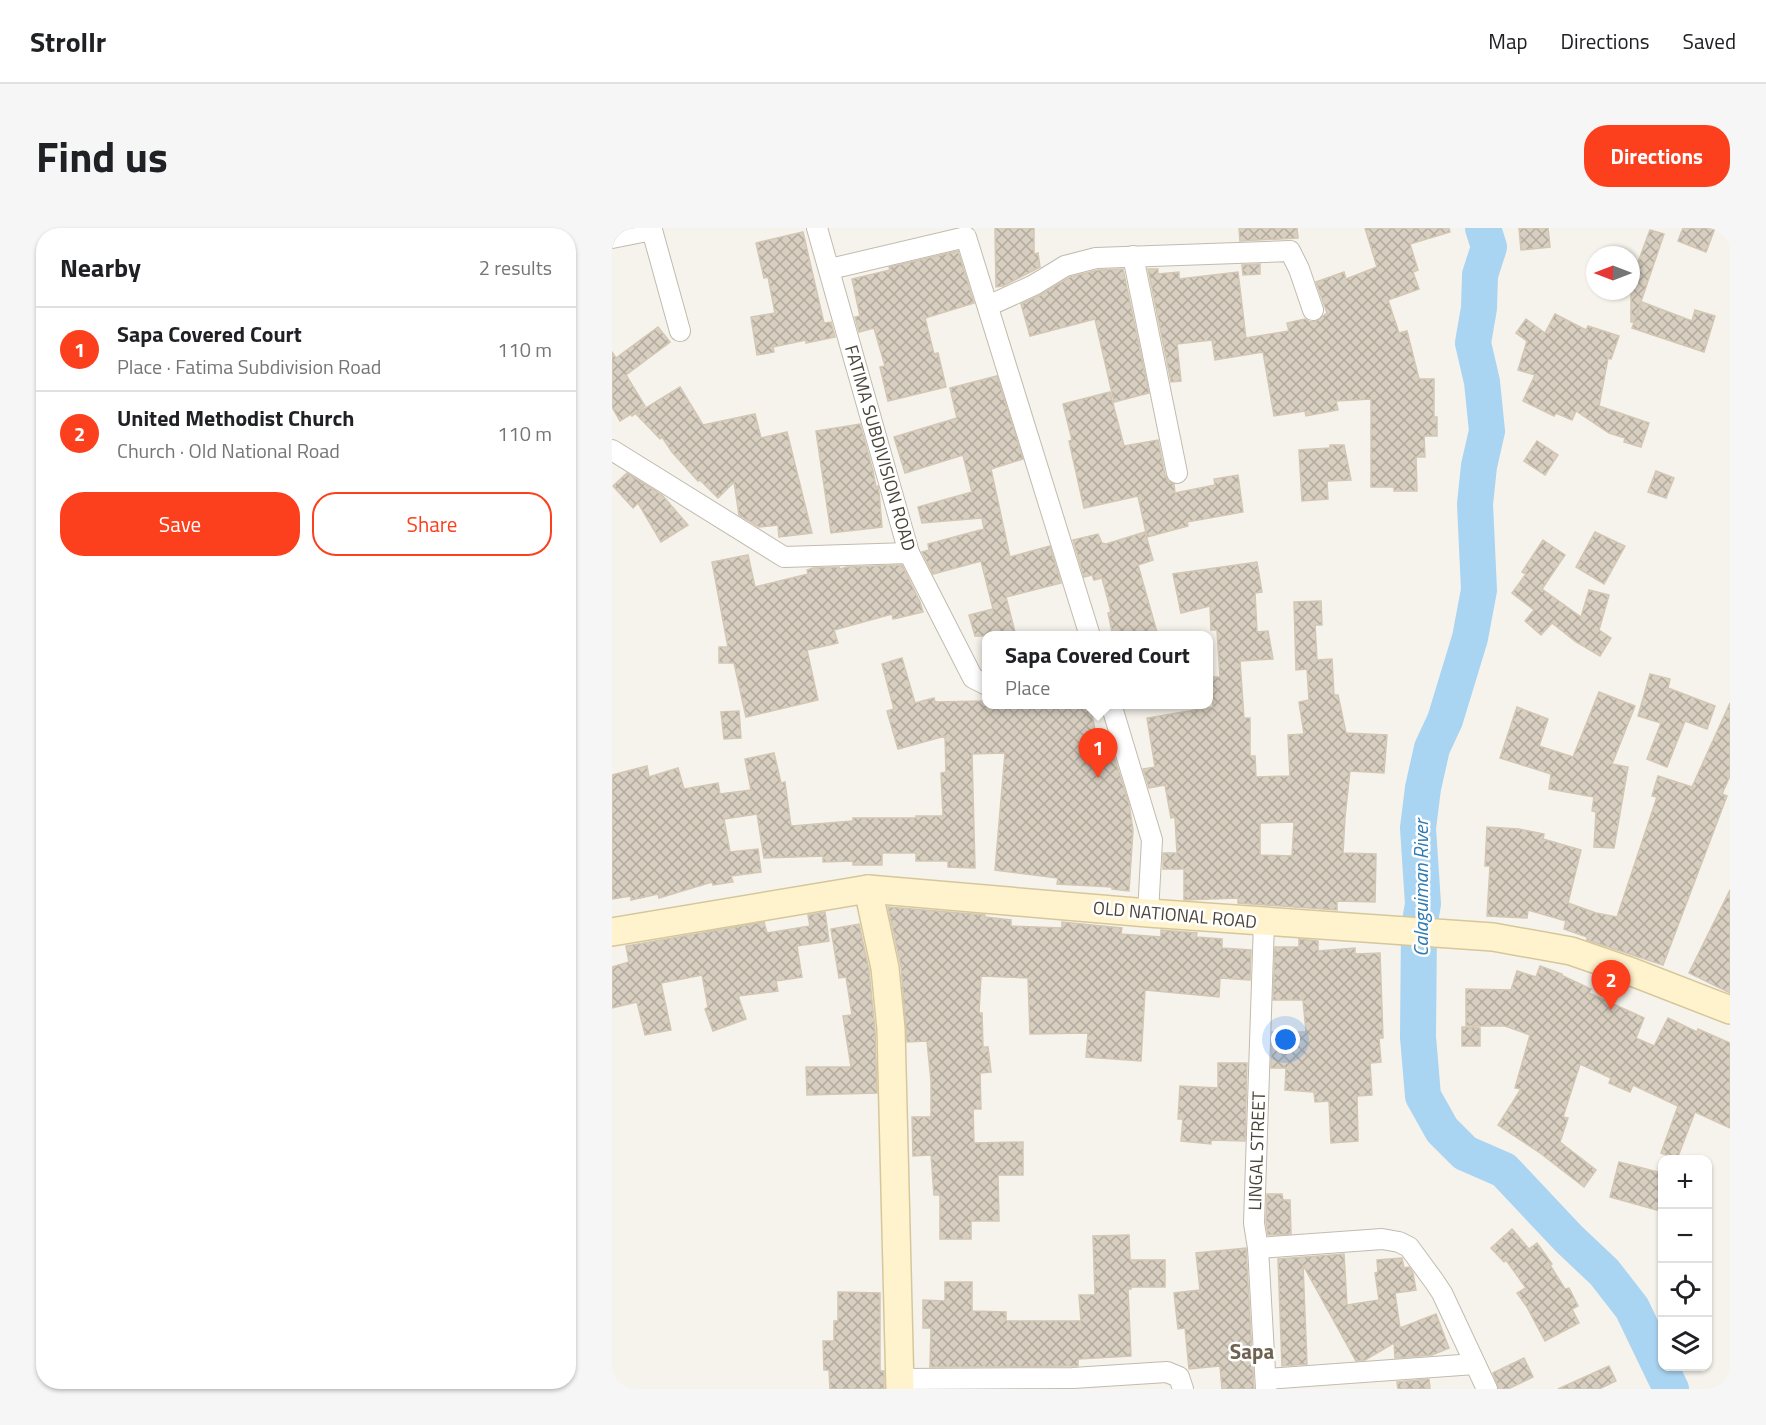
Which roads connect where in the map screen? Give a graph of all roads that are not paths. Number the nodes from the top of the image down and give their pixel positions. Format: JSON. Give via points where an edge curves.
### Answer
{"nodes":[{"id":1,"x":817,"y":228,"type":"edge"},
{"id":2,"x":612,"y":238,"type":"edge"},
{"id":3,"x":1133,"y":256,"type":"junction"},
{"id":4,"x":830,"y":269,"type":"junction"},
{"id":5,"x":988,"y":306,"type":"junction"},
{"id":6,"x":1313,"y":310,"type":"dead end"},
{"id":7,"x":681,"y":331,"type":"dead end"},
{"id":8,"x":612,"y":450,"type":"edge"},
{"id":9,"x":1177,"y":473,"type":"dead end"},
{"id":10,"x":909,"y":553,"type":"junction"},
{"id":11,"x":1088,"y":631,"type":"edge"},
{"id":12,"x":982,"y":682,"type":"edge"},
{"id":13,"x":1112,"y":709,"type":"edge"},
{"id":14,"x":868,"y":889,"type":"junction"},
{"id":15,"x":1148,"y":913,"type":"junction"},
{"id":16,"x":1264,"y":922,"type":"junction"},
{"id":17,"x":612,"y":932,"type":"edge"},
{"id":18,"x":1730,"y":1011,"type":"edge"},
{"id":19,"x":1258,"y":1248,"type":"junction"},
{"id":20,"x":1475,"y":1364,"type":"junction"},
{"id":21,"x":900,"y":1384,"type":"edge"},
{"id":22,"x":1266,"y":1384,"type":"edge"},
{"id":23,"x":1183,"y":1389,"type":"edge"},
{"id":24,"x":1487,"y":1389,"type":"edge"}],
"edges":[{"from":1,"to":4,"type":"street","name":"FATIMA SUBDIVISION ROAD"},
{"from":2,"to":7,"type":"street","via":[[652,230]]},
{"from":3,"to":5,"type":"street","via":[[1096,258],[1065,266]]},
{"from":3,"to":6,"type":"street","via":[[1290,251]]},
{"from":3,"to":9,"type":"street"},
{"from":4,"to":5,"type":"street","via":[[966,237]]},
{"from":4,"to":10,"type":"street","name":"FATIMA SUBDIVISION ROAD"},
{"from":5,"to":11,"type":"street"},
{"from":8,"to":10,"type":"street","via":[[784,557]]},
{"from":10,"to":12,"type":"street","name":"FATIMA SUBDIVISION ROAD","via":[[973,678]]},
{"from":13,"to":15,"type":"street","via":[[1152,840]]},
{"from":14,"to":15,"type":"main road","name":"OLD NATIONAL ROAD"},
{"from":14,"to":17,"type":"main road","name":"OLD NATIONAL ROAD"},
{"from":14,"to":21,"type":"main road","via":[[885,968],[891,1029]]},
{"from":15,"to":16,"type":"main road","name":"OLD NATIONAL ROAD"},
{"from":16,"to":18,"type":"main road","name":"OLD NATIONAL ROAD","via":[[1493,937],[1571,951]]},
{"from":16,"to":19,"type":"street","name":"LINGAL STREET","via":[[1254,1223]]},
{"from":19,"to":20,"type":"street","via":[[1382,1239],[1409,1247],[1442,1293]]},
{"from":19,"to":22,"type":"street","name":"LINGAL STREET"},
{"from":20,"to":22,"type":"street","name":"LINGAL STREET"},
{"from":20,"to":24,"type":"street"},
{"from":21,"to":23,"type":"street","via":[[1167,1372],[1179,1377]]}]}
